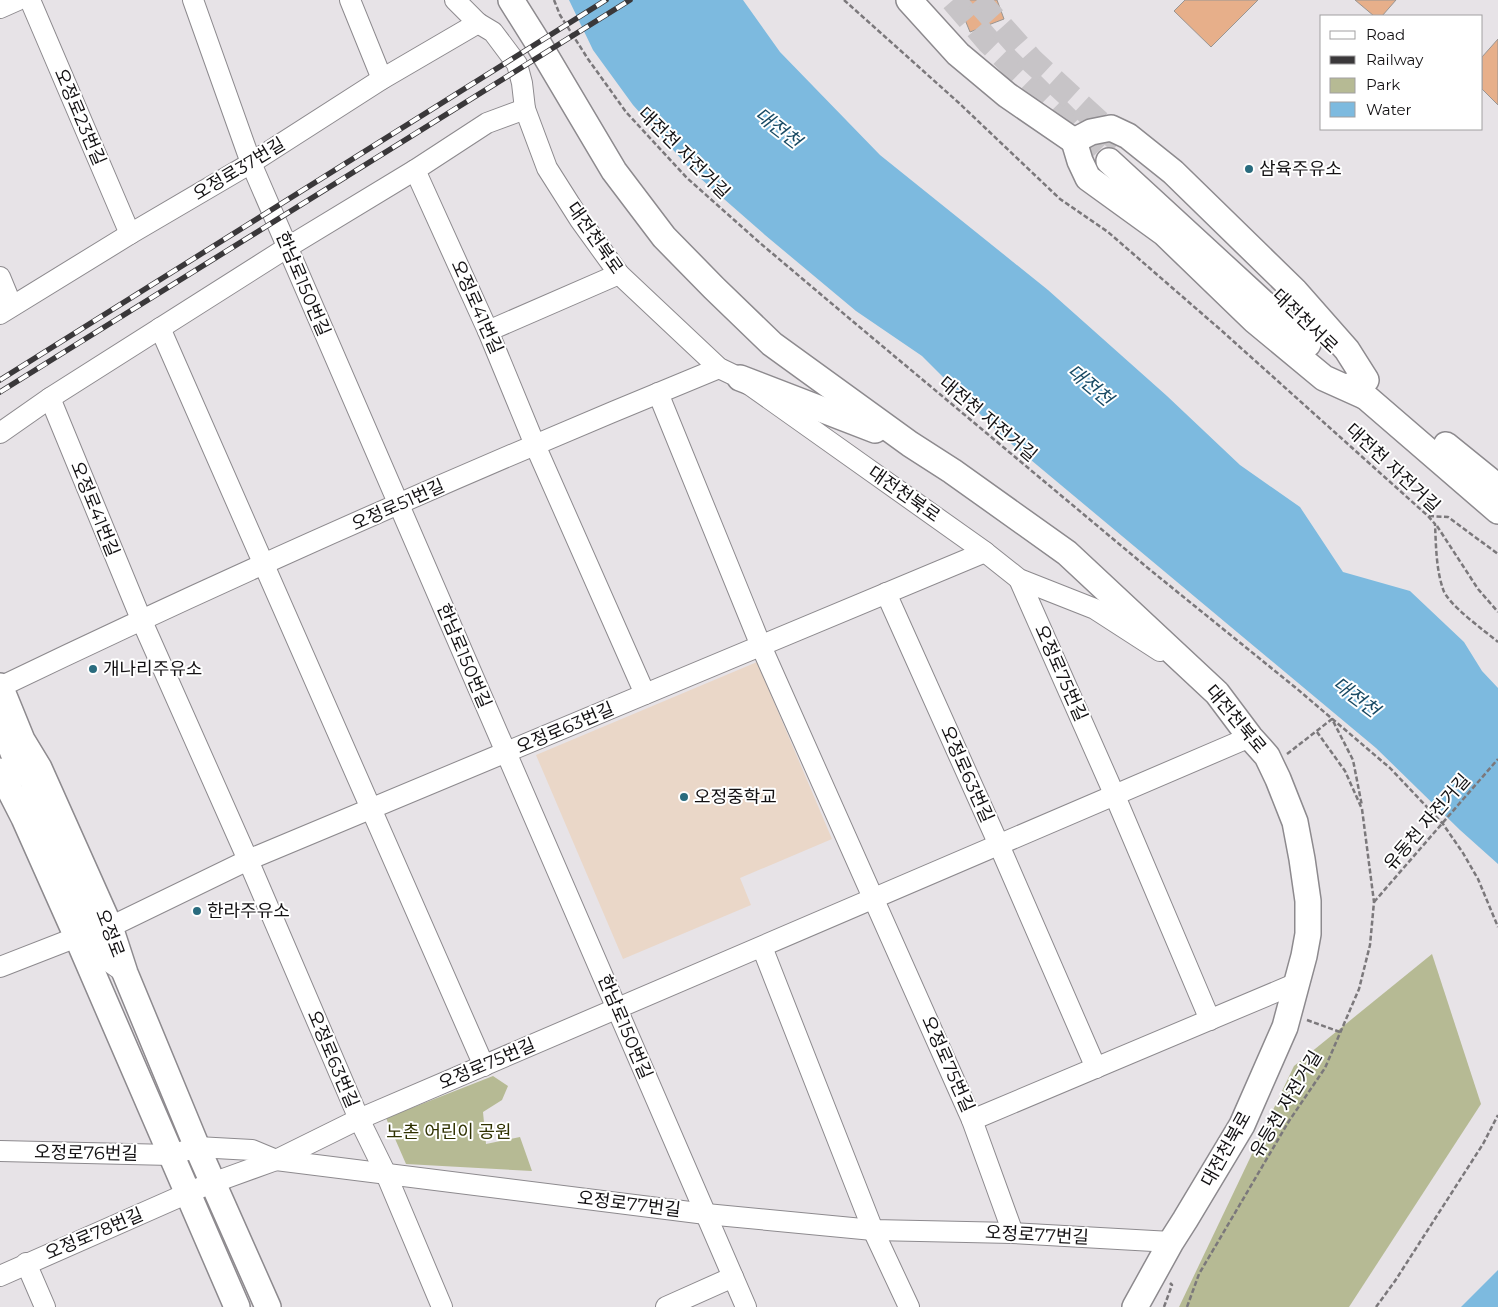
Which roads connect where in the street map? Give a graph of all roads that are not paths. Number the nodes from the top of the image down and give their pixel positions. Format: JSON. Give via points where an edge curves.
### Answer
{"nodes":[{"id":1,"x":18,"y":0,"type":"edge"},
{"id":2,"x":30,"y":0,"type":"edge"},
{"id":3,"x":193,"y":0,"type":"edge"},
{"id":4,"x":350,"y":0,"type":"edge"},
{"id":5,"x":455,"y":0,"type":"edge"},
{"id":6,"x":909,"y":0,"type":"edge"},
{"id":7,"x":516,"y":2,"type":"edge"},
{"id":8,"x":0,"y":8,"type":"edge"},
{"id":9,"x":478,"y":23,"type":"junction"},
{"id":10,"x":382,"y":79,"type":"junction"},
{"id":11,"x":524,"y":109,"type":"junction"},
{"id":12,"x":1074,"y":141,"type":"junction"},
{"id":13,"x":1115,"y":152,"type":"tunnel mouth"},
{"id":14,"x":251,"y":163,"type":"junction"},
{"id":15,"x":415,"y":170,"type":"junction"},
{"id":16,"x":130,"y":234,"type":"junction"},
{"id":17,"x":288,"y":247,"type":"junction"},
{"id":18,"x":619,"y":274,"type":"junction"},
{"id":19,"x":0,"y":277,"type":"edge"},
{"id":20,"x":6,"y":310,"type":"edge"},
{"id":21,"x":160,"y":328,"type":"junction"},
{"id":22,"x":488,"y":331,"type":"junction"},
{"id":23,"x":730,"y":373,"type":"junction"},
{"id":24,"x":1365,"y":388,"type":"junction"},
{"id":25,"x":658,"y":393,"type":"junction"},
{"id":26,"x":50,"y":398,"type":"junction"},
{"id":27,"x":0,"y":433,"type":"edge"},
{"id":28,"x":910,"y":444,"type":"junction"},
{"id":29,"x":535,"y":445,"type":"junction"},
{"id":30,"x":1452,"y":472,"type":"junction"},
{"id":31,"x":1498,"y":487,"type":"edge"},
{"id":32,"x":399,"y":504,"type":"junction"},
{"id":33,"x":1498,"y":511,"type":"edge"},
{"id":34,"x":1498,"y":524,"type":"edge"},
{"id":35,"x":985,"y":552,"type":"junction"},
{"id":36,"x":261,"y":565,"type":"junction"},
{"id":37,"x":1019,"y":579,"type":"junction"},
{"id":38,"x":886,"y":593,"type":"junction"},
{"id":39,"x":141,"y":619,"type":"junction"},
{"id":40,"x":761,"y":646,"type":"junction"},
{"id":41,"x":1195,"y":673,"type":"junction"},
{"id":42,"x":0,"y":686,"type":"edge"},
{"id":43,"x":645,"y":694,"type":"junction"},
{"id":44,"x":0,"y":726,"type":"edge"},
{"id":45,"x":1250,"y":737,"type":"junction"},
{"id":46,"x":22,"y":740,"type":"junction"},
{"id":47,"x":506,"y":752,"type":"junction"},
{"id":48,"x":0,"y":771,"type":"edge"},
{"id":49,"x":1114,"y":796,"type":"junction"},
{"id":50,"x":368,"y":810,"type":"junction"},
{"id":51,"x":24,"y":818,"type":"junction"},
{"id":52,"x":999,"y":845,"type":"junction"},
{"id":53,"x":248,"y":860,"type":"junction"},
{"id":54,"x":874,"y":899,"type":"junction"},
{"id":55,"x":110,"y":927,"type":"junction"},
{"id":56,"x":77,"y":937,"type":"junction"},
{"id":57,"x":762,"y":946,"type":"junction"},
{"id":58,"x":0,"y":967,"type":"edge"},
{"id":59,"x":125,"y":973,"type":"junction"},
{"id":60,"x":1297,"y":983,"type":"junction"},
{"id":61,"x":617,"y":1009,"type":"junction"},
{"id":62,"x":1210,"y":1020,"type":"junction"},
{"id":63,"x":484,"y":1066,"type":"junction"},
{"id":64,"x":1096,"y":1068,"type":"junction"},
{"id":65,"x":359,"y":1119,"type":"junction"},
{"id":66,"x":972,"y":1120,"type":"junction"},
{"id":67,"x":197,"y":1147,"type":"junction"},
{"id":68,"x":0,"y":1151,"type":"edge"},
{"id":69,"x":171,"y":1155,"type":"junction"},
{"id":70,"x":276,"y":1160,"type":"junction"},
{"id":71,"x":386,"y":1174,"type":"junction"},
{"id":72,"x":213,"y":1183,"type":"junction"},
{"id":73,"x":188,"y":1193,"type":"junction"},
{"id":74,"x":706,"y":1214,"type":"junction"},
{"id":75,"x":872,"y":1230,"type":"junction"},
{"id":76,"x":1013,"y":1233,"type":"junction"},
{"id":77,"x":1171,"y":1242,"type":"junction"},
{"id":78,"x":26,"y":1263,"type":"junction"},
{"id":79,"x":0,"y":1276,"type":"edge"},
{"id":80,"x":733,"y":1277,"type":"junction"},
{"id":81,"x":45,"y":1307,"type":"edge"},
{"id":82,"x":237,"y":1307,"type":"edge"},
{"id":83,"x":268,"y":1307,"type":"edge"},
{"id":84,"x":442,"y":1307,"type":"edge"},
{"id":85,"x":666,"y":1307,"type":"edge"},
{"id":86,"x":746,"y":1307,"type":"edge"},
{"id":87,"x":909,"y":1307,"type":"edge"},
{"id":88,"x":1136,"y":1307,"type":"edge"}],
"edges":[{"from":1,"to":8,"type":"street"},
{"from":2,"to":16,"type":"street","name":"오정로23번길"},
{"from":3,"to":14,"type":"street","name":"한남로150번길"},
{"from":4,"to":10,"type":"street"},
{"from":5,"to":9,"type":"street","name":"대전천북로"},
{"from":6,"to":12,"type":"main road","via":[[958,54],[1000,90]]},
{"from":7,"to":28,"type":"main road","via":[[614,171],[664,237],[772,344]]},
{"from":9,"to":10,"type":"street","name":"오정로37번길"},
{"from":9,"to":11,"type":"street","name":"대전천북로","via":[[493,32],[517,64]]},
{"from":10,"to":14,"type":"street","name":"오정로37번길"},
{"from":11,"to":15,"type":"street","via":[[487,123]]},
{"from":11,"to":18,"type":"street","name":"대전천북로","via":[[547,168]]},
{"from":12,"to":24,"type":"main road","via":[[1088,178],[1164,232],[1254,320],[1324,378]]},
{"from":12,"to":24,"type":"main road","via":[[1091,132],[1111,128],[1128,136],[1173,172],[1295,291],[1347,350]]},
{"from":13,"to":24,"type":"main road","name":"대전천서로"},
{"from":14,"to":16,"type":"street","name":"오정로37번길"},
{"from":14,"to":17,"type":"street","name":"한남로150번길"},
{"from":15,"to":17,"type":"street"},
{"from":15,"to":22,"type":"street","name":"오정로41번길"},
{"from":16,"to":20,"type":"street","name":"오정로37번길"},
{"from":17,"to":21,"type":"street"},
{"from":17,"to":32,"type":"street","name":"한남로150번길"},
{"from":18,"to":22,"type":"street"},
{"from":18,"to":23,"type":"street","name":"대전천북로"},
{"from":19,"to":20,"type":"street"},
{"from":21,"to":26,"type":"street"},
{"from":21,"to":36,"type":"street"},
{"from":22,"to":29,"type":"street","name":"오정로41번길"},
{"from":23,"to":25,"type":"street","name":"오정로51번길"},
{"from":23,"to":28,"type":"main road"},
{"from":23,"to":35,"type":"street","name":"대전천북로"},
{"from":24,"to":30,"type":"main road"},
{"from":24,"to":31,"type":"main road","name":"대전천서로"},
{"from":25,"to":29,"type":"street","name":"오정로51번길"},
{"from":25,"to":40,"type":"street"},
{"from":26,"to":27,"type":"street"},
{"from":26,"to":39,"type":"street","name":"오정로41번길"},
{"from":28,"to":41,"type":"main road","via":[[1067,553]]},
{"from":29,"to":32,"type":"street","name":"오정로51번길"},
{"from":29,"to":43,"type":"street"},
{"from":30,"to":33,"type":"main road"},
{"from":30,"to":34,"type":"main road","via":[[1474,504]]},
{"from":32,"to":36,"type":"street","name":"오정로51번길"},
{"from":32,"to":47,"type":"street","name":"한남로150번길"},
{"from":35,"to":37,"type":"street","name":"대전천북로"},
{"from":35,"to":38,"type":"street","name":"오정로63번길"},
{"from":36,"to":39,"type":"street","name":"오정로51번길"},
{"from":36,"to":50,"type":"street"},
{"from":37,"to":41,"type":"street","name":"대전천북로","via":[[1095,609]]},
{"from":37,"to":49,"type":"street","name":"오정로75번길"},
{"from":38,"to":40,"type":"street","name":"오정로63번길"},
{"from":38,"to":52,"type":"street","name":"오정로63번길"},
{"from":39,"to":42,"type":"street","name":"오정로51번길"},
{"from":39,"to":53,"type":"street"},
{"from":40,"to":43,"type":"street","name":"오정로63번길"},
{"from":40,"to":54,"type":"street"},
{"from":41,"to":45,"type":"main road","name":"대전천북로","via":[[1217,693]]},
{"from":42,"to":46,"type":"main road","name":"오정로"},
{"from":43,"to":47,"type":"street","name":"오정로63번길"},
{"from":44,"to":51,"type":"street","via":[[20,777]]},
{"from":45,"to":49,"type":"street","name":"오정로75번길"},
{"from":45,"to":60,"type":"main road","name":"대전천북로","via":[[1267,756],[1295,822],[1308,901],[1308,934]]},
{"from":46,"to":55,"type":"main road","name":"오정로","via":[[39,768]]},
{"from":46,"to":59,"type":"street","via":[[29,778],[52,842],[101,956]]},
{"from":47,"to":50,"type":"street","name":"오정로63번길"},
{"from":47,"to":61,"type":"street","name":"한남로150번길"},
{"from":48,"to":51,"type":"main road","name":"오정로"},
{"from":49,"to":52,"type":"street","name":"오정로75번길"},
{"from":49,"to":62,"type":"street","name":"오정로75번길"},
{"from":50,"to":53,"type":"street","name":"오정로63번길"},
{"from":50,"to":63,"type":"street"},
{"from":51,"to":56,"type":"main road","name":"오정로"},
{"from":52,"to":54,"type":"street","name":"오정로75번길"},
{"from":52,"to":64,"type":"street"},
{"from":53,"to":55,"type":"street","name":"오정로63번길"},
{"from":53,"to":65,"type":"street","name":"오정로63번길"},
{"from":54,"to":57,"type":"street","name":"오정로75번길"},
{"from":54,"to":66,"type":"street","name":"오정로75번길"},
{"from":55,"to":59,"type":"main road","name":"오정로"},
{"from":56,"to":58,"type":"street"},
{"from":56,"to":69,"type":"main road","name":"오정로"},
{"from":57,"to":61,"type":"street","name":"오정로75번길"},
{"from":57,"to":75,"type":"street"},
{"from":59,"to":67,"type":"main road","name":"오정로"},
{"from":60,"to":62,"type":"street"},
{"from":60,"to":77,"type":"main road","name":"대전천북로","via":[[1285,1027],[1242,1125]]},
{"from":61,"to":63,"type":"street","name":"오정로75번길"},
{"from":61,"to":74,"type":"street","name":"한남로150번길"},
{"from":62,"to":64,"type":"street"},
{"from":63,"to":65,"type":"street","name":"오정로75번길"},
{"from":64,"to":66,"type":"street"},
{"from":65,"to":70,"type":"street","name":"오정로75번길"},
{"from":65,"to":71,"type":"street","name":"오정로63번길"},
{"from":66,"to":76,"type":"street","name":"오정로75번길"},
{"from":67,"to":69,"type":"street","name":"오정로76번길"},
{"from":67,"to":70,"type":"street","via":[[252,1150]]},
{"from":67,"to":72,"type":"main road","name":"오정로"},
{"from":68,"to":69,"type":"street","name":"오정로76번길"},
{"from":69,"to":73,"type":"main road","name":"오정로"},
{"from":70,"to":71,"type":"street","name":"오정로77번길"},
{"from":70,"to":72,"type":"street","name":"오정로75번길"},
{"from":71,"to":74,"type":"street","name":"오정로77번길"},
{"from":71,"to":84,"type":"street"},
{"from":72,"to":73,"type":"street"},
{"from":72,"to":83,"type":"main road","name":"오정로"},
{"from":73,"to":78,"type":"street","name":"오정로78번길"},
{"from":73,"to":82,"type":"main road","name":"오정로"},
{"from":74,"to":75,"type":"street","name":"오정로77번길"},
{"from":74,"to":80,"type":"street","name":"한남로150번길"},
{"from":75,"to":76,"type":"street","name":"오정로77번길"},
{"from":75,"to":87,"type":"street"},
{"from":76,"to":77,"type":"street","name":"오정로77번길"},
{"from":77,"to":88,"type":"main road","name":"대전천북로"},
{"from":78,"to":79,"type":"street","name":"오정로78번길"},
{"from":78,"to":81,"type":"street"},
{"from":80,"to":85,"type":"street"},
{"from":80,"to":86,"type":"street","name":"한남로150번길"}]}
